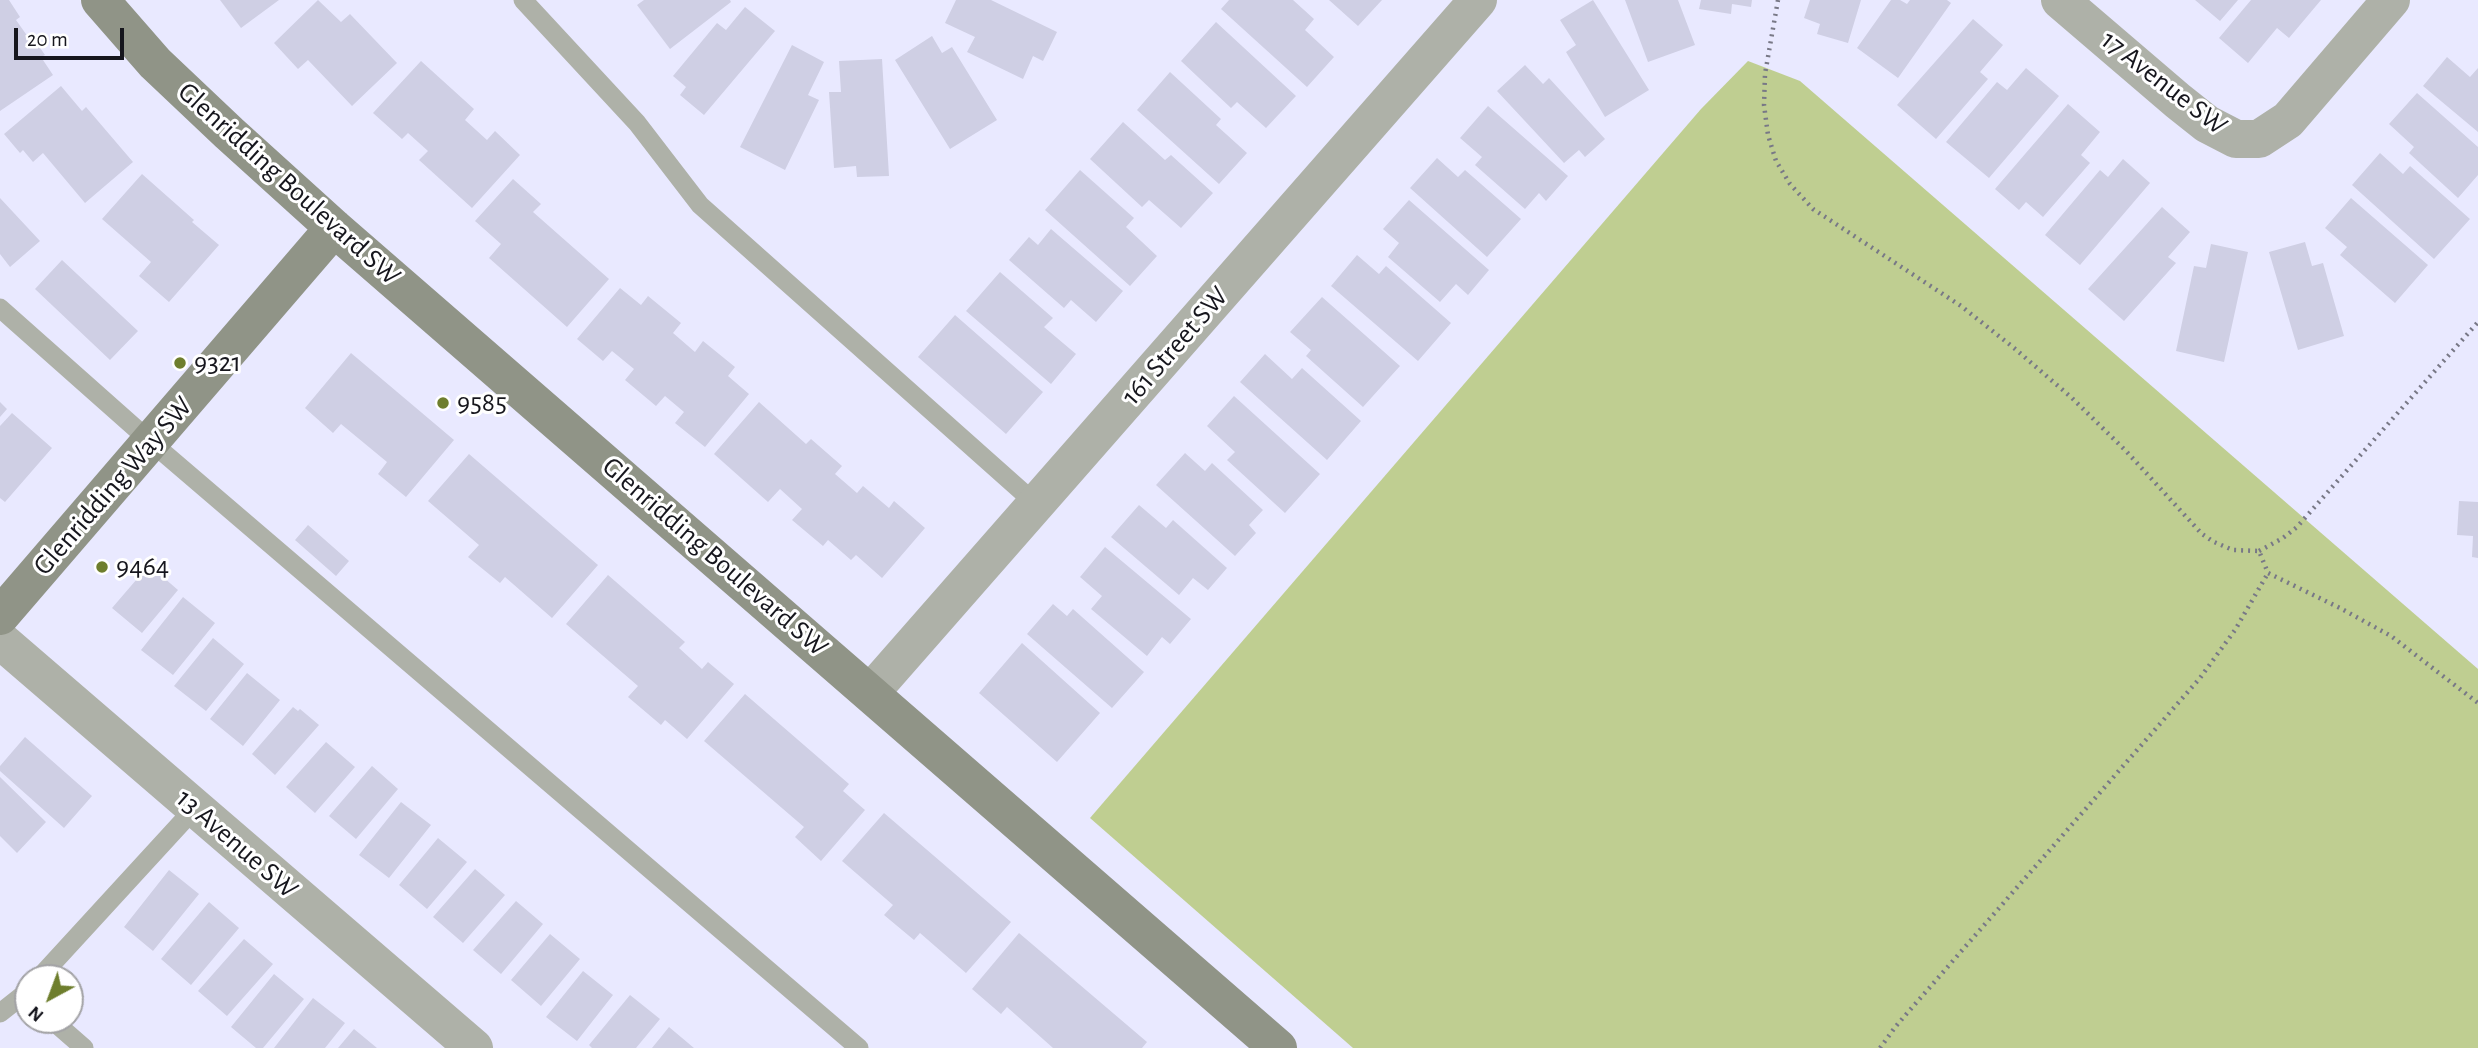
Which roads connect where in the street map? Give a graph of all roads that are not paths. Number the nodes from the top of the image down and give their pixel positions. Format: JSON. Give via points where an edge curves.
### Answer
{"nodes":[{"id":1,"x":100,"y":0,"type":"edge"},
{"id":2,"x":112,"y":0,"type":"edge"},
{"id":3,"x":523,"y":0,"type":"edge"},
{"id":4,"x":1478,"y":0,"type":"edge"},
{"id":5,"x":2060,"y":0,"type":"edge"},
{"id":6,"x":2391,"y":0,"type":"edge"},
{"id":7,"x":155,"y":63,"type":"junction"},
{"id":8,"x":334,"y":228,"type":"junction"},
{"id":9,"x":0,"y":308,"type":"edge"},
{"id":10,"x":151,"y":442,"type":"junction"},
{"id":11,"x":1036,"y":505,"type":"junction"},
{"id":12,"x":0,"y":616,"type":"edge"},
{"id":13,"x":0,"y":640,"type":"edge"},
{"id":14,"x":871,"y":692,"type":"junction"},
{"id":15,"x":195,"y":808,"type":"junction"},
{"id":16,"x":52,"y":964,"type":"edge"},
{"id":17,"x":68,"y":1034,"type":"edge"},
{"id":18,"x":84,"y":1048,"type":"edge"},
{"id":19,"x":474,"y":1048,"type":"edge"},
{"id":20,"x":859,"y":1048,"type":"edge"},
{"id":21,"x":1278,"y":1048,"type":"edge"}],
"edges":[{"from":1,"to":7,"type":"street","name":"Glenridding Boulevard SW"},
{"from":2,"to":7,"type":"street","name":"Glenridding Boulevard SW"},
{"from":3,"to":11,"type":"lane","via":[[637,122],[700,205]]},
{"from":4,"to":11,"type":"street","name":"161 Street SW"},
{"from":5,"to":6,"type":"street","name":"17 Avenue SW","via":[[2207,124],[2236,139],[2259,139],[2288,120]]},
{"from":7,"to":8,"type":"street","name":"Glenridding Boulevard SW"},
{"from":8,"to":10,"type":"street","name":"Glenridding Way SW"},
{"from":8,"to":14,"type":"street","name":"Glenridding Boulevard SW"},
{"from":9,"to":10,"type":"lane"},
{"from":10,"to":12,"type":"street","name":"Glenridding Way SW"},
{"from":10,"to":20,"type":"lane"},
{"from":11,"to":14,"type":"street","name":"161 Street SW"},
{"from":13,"to":15,"type":"street","name":"13 Avenue SW"},
{"from":14,"to":21,"type":"street","name":"Glenridding Boulevard SW"},
{"from":15,"to":16,"type":"lane"},
{"from":15,"to":19,"type":"street","name":"13 Avenue SW"},
{"from":17,"to":18,"type":"lane"}]}
